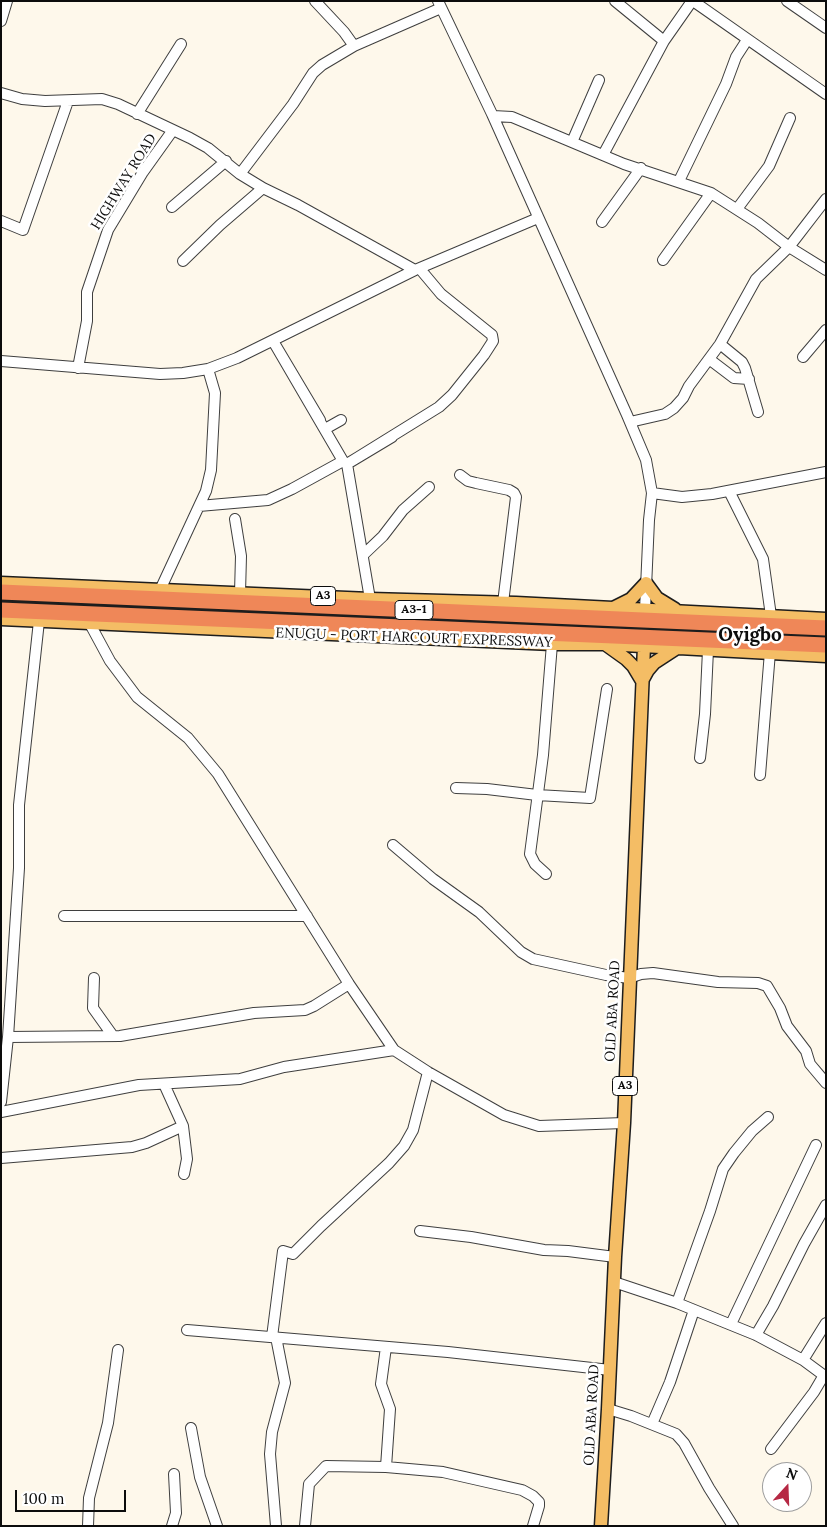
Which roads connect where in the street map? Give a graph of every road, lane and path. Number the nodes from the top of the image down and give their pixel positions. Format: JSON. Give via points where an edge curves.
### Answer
{"nodes":[{"id":1,"x":7,"y":1,"type":"edge"},
{"id":2,"x":315,"y":1,"type":"edge"},
{"id":3,"x":615,"y":1,"type":"edge"},
{"id":4,"x":692,"y":1,"type":"edge"},
{"id":5,"x":787,"y":1,"type":"edge"},
{"id":6,"x":439,"y":5,"type":"edge"},
{"id":7,"x":1,"y":21,"type":"edge"},
{"id":8,"x":826,"y":28,"type":"edge"},
{"id":9,"x":747,"y":40,"type":"junction"},
{"id":10,"x":664,"y":41,"type":"junction"},
{"id":11,"x":181,"y":44,"type":"dead end"},
{"id":12,"x":354,"y":46,"type":"junction"},
{"id":13,"x":599,"y":80,"type":"dead end"},
{"id":14,"x":5,"y":94,"type":"edge"},
{"id":15,"x":826,"y":94,"type":"edge"},
{"id":16,"x":68,"y":100,"type":"junction"},
{"id":17,"x":2,"y":105,"type":"edge"},
{"id":18,"x":137,"y":114,"type":"junction"},
{"id":19,"x":493,"y":116,"type":"junction"},
{"id":20,"x":790,"y":118,"type":"dead end"},
{"id":21,"x":173,"y":130,"type":"junction"},
{"id":22,"x":572,"y":142,"type":"junction"},
{"id":23,"x":603,"y":155,"type":"junction"},
{"id":24,"x":226,"y":161,"type":"junction"},
{"id":25,"x":640,"y":168,"type":"junction"},
{"id":26,"x":240,"y":174,"type":"junction"},
{"id":27,"x":679,"y":181,"type":"junction"},
{"id":28,"x":263,"y":188,"type":"junction"},
{"id":29,"x":711,"y":193,"type":"junction"},
{"id":30,"x":826,"y":199,"type":"edge"},
{"id":31,"x":172,"y":207,"type":"dead end"},
{"id":32,"x":737,"y":209,"type":"junction"},
{"id":33,"x":538,"y":218,"type":"junction"},
{"id":34,"x":1,"y":221,"type":"edge"},
{"id":35,"x":602,"y":222,"type":"dead end"},
{"id":36,"x":790,"y":247,"type":"junction"},
{"id":37,"x":663,"y":260,"type":"dead end"},
{"id":38,"x":183,"y":261,"type":"dead end"},
{"id":39,"x":418,"y":270,"type":"junction"},
{"id":40,"x":826,"y":270,"type":"edge"},
{"id":41,"x":826,"y":330,"type":"edge"},
{"id":42,"x":273,"y":341,"type":"junction"},
{"id":43,"x":720,"y":344,"type":"junction"},
{"id":44,"x":803,"y":357,"type":"dead end"},
{"id":45,"x":710,"y":359,"type":"junction"},
{"id":46,"x":1,"y":360,"type":"edge"},
{"id":47,"x":78,"y":368,"type":"junction"},
{"id":48,"x":208,"y":369,"type":"junction"},
{"id":49,"x":749,"y":379,"type":"junction"},
{"id":50,"x":758,"y":412,"type":"dead end"},
{"id":51,"x":341,"y":420,"type":"dead end"},
{"id":52,"x":630,"y":422,"type":"junction"},
{"id":53,"x":323,"y":424,"type":"junction"},
{"id":54,"x":345,"y":462,"type":"junction"},
{"id":55,"x":826,"y":472,"type":"edge"},
{"id":56,"x":460,"y":475,"type":"dead end"},
{"id":57,"x":429,"y":487,"type":"dead end"},
{"id":58,"x":729,"y":491,"type":"junction"},
{"id":59,"x":652,"y":493,"type":"junction"},
{"id":60,"x":198,"y":506,"type":"junction"},
{"id":61,"x":235,"y":519,"type":"dead end"},
{"id":62,"x":363,"y":555,"type":"junction"},
{"id":63,"x":1,"y":582,"type":"edge"},
{"id":64,"x":646,"y":582,"type":"junction"},
{"id":65,"x":160,"y":590,"type":"junction"},
{"id":66,"x":1,"y":592,"type":"edge"},
{"id":67,"x":240,"y":593,"type":"junction"},
{"id":68,"x":370,"y":599,"type":"junction"},
{"id":69,"x":503,"y":603,"type":"junction"},
{"id":70,"x":614,"y":608,"type":"junction"},
{"id":71,"x":646,"y":610,"type":"junction"},
{"id":72,"x":679,"y":611,"type":"junction"},
{"id":73,"x":771,"y":616,"type":"junction"},
{"id":74,"x":1,"y":619,"type":"edge"},
{"id":75,"x":826,"y":619,"type":"edge"},
{"id":76,"x":39,"y":622,"type":"junction"},
{"id":77,"x":90,"y":624,"type":"junction"},
{"id":78,"x":826,"y":628,"type":"edge"},
{"id":79,"x":552,"y":644,"type":"junction"},
{"id":80,"x":605,"y":644,"type":"junction"},
{"id":81,"x":826,"y":644,"type":"edge"},
{"id":82,"x":644,"y":646,"type":"junction"},
{"id":83,"x":677,"y":648,"type":"junction"},
{"id":84,"x":708,"y":650,"type":"junction"},
{"id":85,"x":770,"y":652,"type":"junction"},
{"id":86,"x":826,"y":656,"type":"edge"},
{"id":87,"x":642,"y":681,"type":"junction"},
{"id":88,"x":607,"y":689,"type":"dead end"},
{"id":89,"x":700,"y":758,"type":"dead end"},
{"id":90,"x":760,"y":775,"type":"dead end"},
{"id":91,"x":456,"y":788,"type":"dead end"},
{"id":92,"x":537,"y":795,"type":"junction"},
{"id":93,"x":394,"y":845,"type":"dead end"},
{"id":94,"x":546,"y":874,"type":"dead end"},
{"id":95,"x":64,"y":916,"type":"dead end"},
{"id":96,"x":307,"y":916,"type":"junction"},
{"id":97,"x":94,"y":978,"type":"dead end"},
{"id":98,"x":629,"y":978,"type":"junction"},
{"id":99,"x":349,"y":984,"type":"junction"},
{"id":100,"x":113,"y":1036,"type":"junction"},
{"id":101,"x":8,"y":1037,"type":"junction"},
{"id":102,"x":394,"y":1050,"type":"junction"},
{"id":103,"x":428,"y":1072,"type":"junction"},
{"id":104,"x":826,"y":1083,"type":"edge"},
{"id":105,"x":164,"y":1084,"type":"junction"},
{"id":106,"x":1,"y":1102,"type":"edge"},
{"id":107,"x":1,"y":1112,"type":"edge"},
{"id":108,"x":768,"y":1116,"type":"dead end"},
{"id":109,"x":624,"y":1123,"type":"junction"},
{"id":110,"x":183,"y":1126,"type":"junction"},
{"id":111,"x":816,"y":1145,"type":"dead end"},
{"id":112,"x":1,"y":1158,"type":"edge"},
{"id":113,"x":184,"y":1174,"type":"dead end"},
{"id":114,"x":826,"y":1205,"type":"edge"},
{"id":115,"x":420,"y":1232,"type":"dead end"},
{"id":116,"x":615,"y":1257,"type":"junction"},
{"id":117,"x":614,"y":1282,"type":"junction"},
{"id":118,"x":677,"y":1302,"type":"junction"},
{"id":119,"x":694,"y":1310,"type":"junction"},
{"id":120,"x":826,"y":1323,"type":"edge"},
{"id":121,"x":730,"y":1324,"type":"junction"},
{"id":122,"x":187,"y":1330,"type":"dead end"},
{"id":123,"x":756,"y":1335,"type":"junction"},
{"id":124,"x":274,"y":1337,"type":"junction"},
{"id":125,"x":386,"y":1347,"type":"junction"},
{"id":126,"x":118,"y":1350,"type":"dead end"},
{"id":127,"x":803,"y":1360,"type":"junction"},
{"id":128,"x":610,"y":1370,"type":"junction"},
{"id":129,"x":825,"y":1376,"type":"edge"},
{"id":130,"x":608,"y":1409,"type":"junction"},
{"id":131,"x":652,"y":1424,"type":"junction"},
{"id":132,"x":191,"y":1428,"type":"dead end"},
{"id":133,"x":771,"y":1449,"type":"dead end"},
{"id":134,"x":386,"y":1466,"type":"junction"},
{"id":135,"x":174,"y":1474,"type":"dead end"},
{"id":136,"x":88,"y":1526,"type":"edge"},
{"id":137,"x":172,"y":1526,"type":"edge"},
{"id":138,"x":217,"y":1526,"type":"edge"},
{"id":139,"x":276,"y":1526,"type":"edge"},
{"id":140,"x":305,"y":1526,"type":"edge"},
{"id":141,"x":533,"y":1526,"type":"edge"},
{"id":142,"x":601,"y":1526,"type":"edge"},
{"id":143,"x":733,"y":1526,"type":"edge"}],
"edges":[{"from":1,"to":7,"type":"street"},
{"from":2,"to":12,"type":"street"},
{"from":3,"to":10,"type":"street"},
{"from":4,"to":9,"type":"street"},
{"from":4,"to":10,"type":"street"},
{"from":5,"to":8,"type":"street"},
{"from":6,"to":12,"type":"street"},
{"from":6,"to":19,"type":"street"},
{"from":9,"to":15,"type":"street"},
{"from":9,"to":27,"type":"street","via":[[736,57]]},
{"from":10,"to":23,"type":"street"},
{"from":11,"to":18,"type":"street"},
{"from":12,"to":26,"type":"street","via":[[313,73]]},
{"from":13,"to":22,"type":"street"},
{"from":14,"to":16,"type":"street","via":[[22,99]]},
{"from":14,"to":17,"type":"street"},
{"from":16,"to":18,"type":"street","via":[[102,100]]},
{"from":16,"to":34,"type":"street","via":[[23,230]]},
{"from":18,"to":21,"type":"street"},
{"from":19,"to":22,"type":"street","via":[[512,117]]},
{"from":19,"to":33,"type":"street"},
{"from":20,"to":32,"type":"street","via":[[769,166]]},
{"from":21,"to":24,"type":"street"},
{"from":21,"to":47,"type":"street","name":"HIGHWAY ROAD","via":[[108,230],[87,292],[87,321]]},
{"from":22,"to":23,"type":"street"},
{"from":23,"to":25,"type":"street"},
{"from":24,"to":26,"type":"street"},
{"from":24,"to":31,"type":"street"},
{"from":25,"to":27,"type":"street"},
{"from":25,"to":35,"type":"street"},
{"from":26,"to":28,"type":"street"},
{"from":27,"to":29,"type":"street"},
{"from":28,"to":38,"type":"street"},
{"from":28,"to":39,"type":"street"},
{"from":29,"to":32,"type":"street"},
{"from":29,"to":37,"type":"street"},
{"from":30,"to":36,"type":"street"},
{"from":32,"to":36,"type":"street"},
{"from":33,"to":39,"type":"street"},
{"from":33,"to":52,"type":"street"},
{"from":36,"to":40,"type":"street"},
{"from":36,"to":43,"type":"street","via":[[756,279]]},
{"from":39,"to":42,"type":"street"},
{"from":39,"to":54,"type":"street","via":[[441,294],[492,335],[493,341],[439,407]]},
{"from":41,"to":44,"type":"street"},
{"from":42,"to":48,"type":"street"},
{"from":42,"to":53,"type":"street"},
{"from":43,"to":45,"type":"street"},
{"from":43,"to":49,"type":"street","via":[[742,362]]},
{"from":45,"to":49,"type":"street","via":[[734,378]]},
{"from":45,"to":52,"type":"street","via":[[674,408],[665,414]]},
{"from":46,"to":47,"type":"street"},
{"from":47,"to":48,"type":"street","via":[[160,374]]},
{"from":48,"to":60,"type":"street","via":[[215,393],[211,470]]},
{"from":49,"to":50,"type":"street"},
{"from":51,"to":53,"type":"street"},
{"from":52,"to":59,"type":"street","via":[[646,460]]},
{"from":53,"to":54,"type":"street"},
{"from":54,"to":60,"type":"street","via":[[268,500]]},
{"from":54,"to":62,"type":"street"},
{"from":55,"to":58,"type":"street"},
{"from":56,"to":69,"type":"street","via":[[468,481],[509,490],[516,497]]},
{"from":57,"to":62,"type":"street"},
{"from":58,"to":59,"type":"street","via":[[682,497]]},
{"from":58,"to":73,"type":"street","via":[[763,559]]},
{"from":59,"to":64,"type":"street"},
{"from":60,"to":65,"type":"street"},
{"from":61,"to":67,"type":"street","via":[[241,556]]},
{"from":62,"to":68,"type":"street"},
{"from":63,"to":65,"type":"main road","number":"A3"},
{"from":64,"to":70,"type":"main road","via":[[631,598]]},
{"from":64,"to":71,"type":"street"},
{"from":64,"to":72,"type":"main road","via":[[657,598]]},
{"from":65,"to":67,"type":"main road","number":"A3"},
{"from":66,"to":78,"type":"highway","name":"ENUGU - PORT HARCOURT EXPRESSWAY","number":"A3-1"},
{"from":67,"to":68,"type":"main road","number":"A3"},
{"from":68,"to":69,"type":"main road","number":"A3"},
{"from":69,"to":70,"type":"main road","number":"A3"},
{"from":70,"to":71,"type":"main road","number":"A3"},
{"from":71,"to":72,"type":"main road"},
{"from":72,"to":73,"type":"main road"},
{"from":73,"to":75,"type":"main road"},
{"from":74,"to":76,"type":"main road","name":"ENUGU - PORT HARCOURT EXPRESSWAY"},
{"from":74,"to":81,"type":"highway","name":"ENUGU - PORT HARCOURT EXPRESSWAY","number":"A3-1"},
{"from":76,"to":77,"type":"main road","name":"ENUGU - PORT HARCOURT EXPRESSWAY"},
{"from":76,"to":101,"type":"street","via":[[19,805],[19,868]]},
{"from":77,"to":79,"type":"main road","name":"ENUGU - PORT HARCOURT EXPRESSWAY"},
{"from":77,"to":96,"type":"street","via":[[110,661],[138,697],[188,738],[218,774]]},
{"from":79,"to":80,"type":"main road","name":"ENUGU - PORT HARCOURT EXPRESSWAY"},
{"from":79,"to":92,"type":"street"},
{"from":80,"to":82,"type":"main road","name":"ENUGU - PORT HARCOURT EXPRESSWAY"},
{"from":80,"to":87,"type":"main road","via":[[626,659]]},
{"from":82,"to":83,"type":"main road","name":"ENUGU - PORT HARCOURT EXPRESSWAY"},
{"from":82,"to":87,"type":"main road","name":"OLD ABA ROAD","number":"A3"},
{"from":83,"to":84,"type":"main road","name":"ENUGU - PORT HARCOURT EXPRESSWAY"},
{"from":83,"to":87,"type":"main road","via":[[654,663]]},
{"from":84,"to":85,"type":"main road","name":"ENUGU - PORT HARCOURT EXPRESSWAY"},
{"from":84,"to":89,"type":"street"},
{"from":85,"to":86,"type":"main road","name":"ENUGU - PORT HARCOURT EXPRESSWAY"},
{"from":85,"to":90,"type":"street"},
{"from":87,"to":98,"type":"main road","name":"OLD ABA ROAD","number":"A3"},
{"from":88,"to":92,"type":"street","via":[[592,795],[590,798]]},
{"from":91,"to":92,"type":"street"},
{"from":92,"to":94,"type":"street","via":[[530,854]]},
{"from":93,"to":98,"type":"street","via":[[533,959]]},
{"from":95,"to":96,"type":"street"},
{"from":96,"to":99,"type":"street"},
{"from":97,"to":100,"type":"street","via":[[93,1008]]},
{"from":98,"to":104,"type":"street","via":[[653,973],[767,986],[787,1026],[806,1051],[810,1064]]},
{"from":98,"to":109,"type":"main road","name":"OLD ABA ROAD","number":"A3"},
{"from":99,"to":100,"type":"street","via":[[305,1010],[254,1014]]},
{"from":99,"to":102,"type":"street"},
{"from":100,"to":101,"type":"street"},
{"from":101,"to":106,"type":"street"},
{"from":102,"to":103,"type":"street"},
{"from":102,"to":105,"type":"street","via":[[284,1067],[240,1079]]},
{"from":103,"to":109,"type":"street","via":[[504,1115],[539,1126]]},
{"from":103,"to":124,"type":"street","via":[[414,1130],[404,1146],[293,1254],[283,1252]]},
{"from":105,"to":107,"type":"street","via":[[123,1088]]},
{"from":105,"to":110,"type":"street"},
{"from":108,"to":118,"type":"street","via":[[723,1169]]},
{"from":109,"to":116,"type":"main road","name":"OLD ABA ROAD","number":"A3"},
{"from":110,"to":112,"type":"street","via":[[132,1147]]},
{"from":110,"to":113,"type":"street","via":[[187,1159]]},
{"from":111,"to":121,"type":"street"},
{"from":114,"to":123,"type":"street"},
{"from":115,"to":116,"type":"street"},
{"from":116,"to":117,"type":"main road","name":"OLD ABA ROAD","number":"A3"},
{"from":117,"to":118,"type":"street"},
{"from":117,"to":128,"type":"main road","name":"OLD ABA ROAD","number":"A3"},
{"from":118,"to":119,"type":"street"},
{"from":119,"to":121,"type":"street"},
{"from":119,"to":131,"type":"street"},
{"from":120,"to":127,"type":"street"},
{"from":121,"to":123,"type":"street"},
{"from":122,"to":124,"type":"street"},
{"from":123,"to":127,"type":"street"},
{"from":124,"to":125,"type":"street"},
{"from":124,"to":139,"type":"street","via":[[284,1383],[270,1454]]},
{"from":125,"to":128,"type":"street"},
{"from":125,"to":134,"type":"street","via":[[381,1384],[390,1409]]},
{"from":126,"to":136,"type":"street","via":[[108,1423],[90,1498]]},
{"from":127,"to":129,"type":"street"},
{"from":128,"to":130,"type":"main road","name":"OLD ABA ROAD","number":"A3"},
{"from":129,"to":133,"type":"street"},
{"from":130,"to":131,"type":"street"},
{"from":130,"to":142,"type":"main road","name":"OLD ABA ROAD","number":"A3"},
{"from":131,"to":143,"type":"street","via":[[676,1434],[684,1443]]},
{"from":132,"to":138,"type":"street","via":[[200,1477]]},
{"from":134,"to":140,"type":"street","via":[[326,1466],[308,1484]]},
{"from":134,"to":141,"type":"street","via":[[443,1472],[522,1490],[539,1502]]},
{"from":135,"to":137,"type":"street","via":[[176,1513]]}]}
